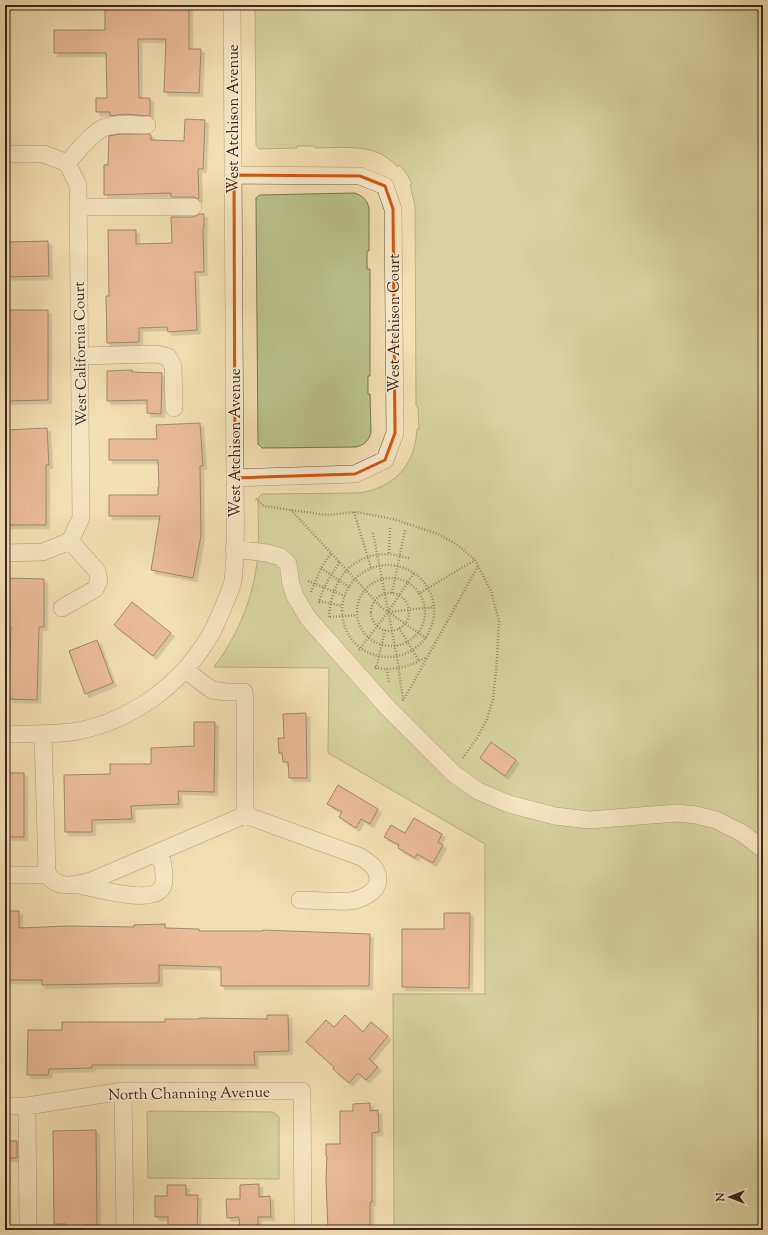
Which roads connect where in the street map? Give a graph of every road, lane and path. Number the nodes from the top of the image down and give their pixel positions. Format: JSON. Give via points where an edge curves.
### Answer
{"nodes":[{"id":1,"x":232,"y":5,"type":"edge"},
{"id":2,"x":147,"y":125,"type":"dead end"},
{"id":3,"x":5,"y":154,"type":"edge"},
{"id":4,"x":67,"y":163,"type":"junction"},
{"id":5,"x":234,"y":175,"type":"junction"},
{"id":6,"x":78,"y":207,"type":"junction"},
{"id":7,"x":193,"y":207,"type":"dead end"},
{"id":8,"x":80,"y":356,"type":"junction"},
{"id":9,"x":174,"y":408,"type":"dead end"},
{"id":10,"x":235,"y":478,"type":"junction"},
{"id":11,"x":256,"y":499,"type":"dead end"},
{"id":12,"x":292,"y":510,"type":"junction"},
{"id":13,"x":354,"y":512,"type":"junction"},
{"id":14,"x":390,"y":528,"type":"dead end"},
{"id":15,"x":405,"y":530,"type":"dead end"},
{"id":16,"x":373,"y":533,"type":"dead end"},
{"id":17,"x":70,"y":541,"type":"junction"},
{"id":18,"x":234,"y":549,"type":"junction"},
{"id":19,"x":5,"y":553,"type":"edge"},
{"id":20,"x":332,"y":554,"type":"junction"},
{"id":21,"x":389,"y":554,"type":"junction"},
{"id":22,"x":378,"y":555,"type":"junction"},
{"id":23,"x":400,"y":555,"type":"junction"},
{"id":24,"x":367,"y":556,"type":"junction"},
{"id":25,"x":411,"y":559,"type":"dead end"},
{"id":26,"x":475,"y":560,"type":"junction"},
{"id":27,"x":340,"y":562,"type":"junction"},
{"id":28,"x":380,"y":566,"type":"junction"},
{"id":29,"x":398,"y":566,"type":"junction"},
{"id":30,"x":478,"y":566,"type":"junction"},
{"id":31,"x":322,"y":568,"type":"junction"},
{"id":32,"x":371,"y":568,"type":"junction"},
{"id":33,"x":347,"y":570,"type":"junction"},
{"id":34,"x":414,"y":573,"type":"junction"},
{"id":35,"x":331,"y":574,"type":"junction"},
{"id":36,"x":395,"y":578,"type":"junction"},
{"id":37,"x":355,"y":579,"type":"junction"},
{"id":38,"x":382,"y":579,"type":"junction"},
{"id":39,"x":304,"y":580,"type":"dead end"},
{"id":40,"x":340,"y":581,"type":"junction"},
{"id":41,"x":407,"y":582,"type":"junction"},
{"id":42,"x":314,"y":584,"type":"junction"},
{"id":43,"x":349,"y":587,"type":"junction"},
{"id":44,"x":324,"y":588,"type":"junction"},
{"id":45,"x":427,"y":588,"type":"junction"},
{"id":46,"x":365,"y":590,"type":"junction"},
{"id":47,"x":334,"y":592,"type":"junction"},
{"id":48,"x":392,"y":593,"type":"junction"},
{"id":49,"x":385,"y":594,"type":"junction"},
{"id":50,"x":418,"y":594,"type":"junction"},
{"id":51,"x":398,"y":595,"type":"junction"},
{"id":52,"x":344,"y":596,"type":"junction"},
{"id":53,"x":309,"y":598,"type":"dead end"},
{"id":54,"x":375,"y":600,"type":"junction"},
{"id":55,"x":434,"y":607,"type":"junction"},
{"id":56,"x":62,"y":608,"type":"dead end"},
{"id":57,"x":425,"y":608,"type":"junction"},
{"id":58,"x":408,"y":610,"type":"junction"},
{"id":59,"x":388,"y":612,"type":"junction"},
{"id":60,"x":357,"y":614,"type":"junction"},
{"id":61,"x":342,"y":616,"type":"junction"},
{"id":62,"x":313,"y":617,"type":"junction"},
{"id":63,"x":329,"y":617,"type":"junction"},
{"id":64,"x":330,"y":622,"type":"dead end"},
{"id":65,"x":405,"y":623,"type":"junction"},
{"id":66,"x":377,"y":626,"type":"junction"},
{"id":67,"x":399,"y":628,"type":"junction"},
{"id":68,"x":385,"y":630,"type":"junction"},
{"id":69,"x":392,"y":631,"type":"junction"},
{"id":70,"x":368,"y":637,"type":"junction"},
{"id":71,"x":426,"y":638,"type":"junction"},
{"id":72,"x":407,"y":642,"type":"junction"},
{"id":73,"x":382,"y":645,"type":"junction"},
{"id":74,"x":395,"y":646,"type":"junction"},
{"id":75,"x":360,"y":648,"type":"junction"},
{"id":76,"x":413,"y":650,"type":"junction"},
{"id":77,"x":379,"y":657,"type":"junction"},
{"id":78,"x":397,"y":657,"type":"junction"},
{"id":79,"x":426,"y":657,"type":"dead end"},
{"id":80,"x":419,"y":661,"type":"junction"},
{"id":81,"x":348,"y":665,"type":"junction"},
{"id":82,"x":372,"y":667,"type":"dead end"},
{"id":83,"x":376,"y":668,"type":"junction"},
{"id":84,"x":399,"y":668,"type":"junction"},
{"id":85,"x":387,"y":669,"type":"junction"},
{"id":86,"x":185,"y":670,"type":"junction"},
{"id":87,"x":372,"y":691,"type":"junction"},
{"id":88,"x":390,"y":691,"type":"dead end"},
{"id":89,"x":403,"y":700,"type":"junction"},
{"id":90,"x":395,"y":715,"type":"junction"},
{"id":91,"x":5,"y":734,"type":"edge"},
{"id":92,"x":43,"y":734,"type":"junction"},
{"id":93,"x":452,"y":772,"type":"junction"},
{"id":94,"x":245,"y":815,"type":"junction"},
{"id":95,"x":763,"y":848,"type":"edge"},
{"id":96,"x":160,"y":852,"type":"junction"},
{"id":97,"x":5,"y":875,"type":"edge"},
{"id":98,"x":48,"y":875,"type":"junction"},
{"id":99,"x":78,"y":885,"type":"junction"},
{"id":100,"x":300,"y":900,"type":"dead end"},
{"id":101,"x":123,"y":1091,"type":"junction"},
{"id":102,"x":5,"y":1106,"type":"edge"},
{"id":103,"x":27,"y":1106,"type":"junction"},
{"id":104,"x":28,"y":1230,"type":"edge"},
{"id":105,"x":125,"y":1230,"type":"edge"},
{"id":106,"x":303,"y":1230,"type":"edge"}],
"edges":[{"from":1,"to":5,"type":"street","name":"West Atchison Avenue"},
{"from":2,"to":4,"type":"street","via":[[104,127]]},
{"from":3,"to":4,"type":"street","via":[[44,154]]},
{"from":4,"to":6,"type":"street","name":"West California Court","via":[[78,185]]},
{"from":5,"to":10,"type":"street","name":"West Atchison Avenue"},
{"from":5,"to":10,"type":"street","name":"West Atchison Court","via":[[360,176],[385,186],[393,209],[395,433],[385,460],[354,474]]},
{"from":6,"to":7,"type":"street"},
{"from":6,"to":8,"type":"street","name":"West California Court"},
{"from":8,"to":9,"type":"street","via":[[157,354],[168,357],[172,366]]},
{"from":8,"to":17,"type":"street","name":"West California Court","via":[[81,518]]},
{"from":10,"to":18,"type":"street","name":"West Atchison Avenue"},
{"from":11,"to":12,"type":"path","via":[[264,506]]},
{"from":12,"to":13,"type":"path","via":[[327,514]]},
{"from":12,"to":20,"type":"path"},
{"from":13,"to":24,"type":"path"},
{"from":13,"to":26,"type":"path","via":[[393,519],[438,534],[459,546]]},
{"from":14,"to":21,"type":"path"},
{"from":15,"to":23,"type":"path"},
{"from":16,"to":22,"type":"path"},
{"from":17,"to":19,"type":"street","via":[[43,552]]},
{"from":17,"to":56,"type":"street","via":[[97,571],[99,581],[95,589]]},
{"from":18,"to":62,"type":"street","via":[[281,557],[288,564],[295,596]]},
{"from":18,"to":86,"type":"street","name":"West Atchison Avenue","via":[[232,582],[217,623]]},
{"from":20,"to":27,"type":"path"},
{"from":20,"to":31,"type":"path"},
{"from":21,"to":22,"type":"path"},
{"from":21,"to":23,"type":"path"},
{"from":22,"to":24,"type":"path"},
{"from":22,"to":28,"type":"path"},
{"from":23,"to":25,"type":"path"},
{"from":23,"to":29,"type":"path"},
{"from":24,"to":32,"type":"path"},
{"from":24,"to":33,"type":"path","via":[[355,561]]},
{"from":26,"to":30,"type":"path"},
{"from":26,"to":45,"type":"path"},
{"from":27,"to":33,"type":"path"},
{"from":27,"to":35,"type":"path"},
{"from":28,"to":29,"type":"path"},
{"from":28,"to":32,"type":"path"},
{"from":28,"to":38,"type":"path"},
{"from":29,"to":34,"type":"path"},
{"from":29,"to":36,"type":"path"},
{"from":30,"to":89,"type":"path"},
{"from":30,"to":93,"type":"path","via":[[491,591],[499,621],[493,699],[487,719],[477,738]]},
{"from":31,"to":35,"type":"path"},
{"from":31,"to":42,"type":"path"},
{"from":32,"to":37,"type":"path"},
{"from":33,"to":37,"type":"path"},
{"from":33,"to":40,"type":"path"},
{"from":34,"to":41,"type":"path"},
{"from":34,"to":45,"type":"path"},
{"from":35,"to":40,"type":"path"},
{"from":35,"to":44,"type":"path"},
{"from":36,"to":38,"type":"path"},
{"from":36,"to":41,"type":"path"},
{"from":36,"to":48,"type":"path"},
{"from":37,"to":43,"type":"path"},
{"from":37,"to":46,"type":"path"},
{"from":38,"to":46,"type":"path"},
{"from":38,"to":49,"type":"path"},
{"from":39,"to":42,"type":"path"},
{"from":40,"to":43,"type":"path"},
{"from":40,"to":47,"type":"path"},
{"from":41,"to":50,"type":"path"},
{"from":41,"to":51,"type":"path"},
{"from":42,"to":44,"type":"path"},
{"from":42,"to":53,"type":"path"},
{"from":43,"to":52,"type":"path"},
{"from":44,"to":47,"type":"path"},
{"from":44,"to":62,"type":"path"},
{"from":45,"to":50,"type":"path"},
{"from":45,"to":55,"type":"path"},
{"from":46,"to":54,"type":"path"},
{"from":46,"to":60,"type":"path","via":[[359,599]]},
{"from":47,"to":52,"type":"path"},
{"from":47,"to":63,"type":"path"},
{"from":48,"to":49,"type":"path"},
{"from":48,"to":51,"type":"path"},
{"from":49,"to":54,"type":"path"},
{"from":49,"to":59,"type":"path"},
{"from":50,"to":57,"type":"path"},
{"from":51,"to":58,"type":"path","via":[[404,599]]},
{"from":51,"to":59,"type":"path"},
{"from":52,"to":61,"type":"path"},
{"from":54,"to":59,"type":"path"},
{"from":54,"to":66,"type":"path","via":[[371,617]]},
{"from":55,"to":57,"type":"path"},
{"from":55,"to":71,"type":"path","via":[[434,618]]},
{"from":57,"to":58,"type":"path"},
{"from":57,"to":72,"type":"path","via":[[420,630]]},
{"from":58,"to":59,"type":"path"},
{"from":58,"to":65,"type":"path"},
{"from":59,"to":65,"type":"path"},
{"from":59,"to":66,"type":"path"},
{"from":59,"to":69,"type":"path"},
{"from":60,"to":61,"type":"path"},
{"from":60,"to":70,"type":"path","via":[[363,632]]},
{"from":61,"to":63,"type":"path"},
{"from":61,"to":75,"type":"path","via":[[347,634]]},
{"from":62,"to":63,"type":"path"},
{"from":62,"to":81,"type":"street"},
{"from":63,"to":64,"type":"path"},
{"from":65,"to":67,"type":"path"},
{"from":65,"to":71,"type":"path"},
{"from":66,"to":68,"type":"path"},
{"from":66,"to":70,"type":"path"},
{"from":67,"to":69,"type":"path"},
{"from":67,"to":72,"type":"path"},
{"from":68,"to":69,"type":"path"},
{"from":68,"to":73,"type":"path"},
{"from":69,"to":74,"type":"path"},
{"from":70,"to":73,"type":"path"},
{"from":70,"to":75,"type":"path"},
{"from":71,"to":76,"type":"path"},
{"from":72,"to":74,"type":"path"},
{"from":72,"to":76,"type":"path"},
{"from":73,"to":74,"type":"path"},
{"from":73,"to":77,"type":"path"},
{"from":74,"to":78,"type":"path"},
{"from":75,"to":77,"type":"path"},
{"from":75,"to":81,"type":"path"},
{"from":76,"to":78,"type":"path"},
{"from":76,"to":80,"type":"path"},
{"from":77,"to":78,"type":"path"},
{"from":77,"to":83,"type":"path"},
{"from":78,"to":84,"type":"path"},
{"from":79,"to":80,"type":"path"},
{"from":80,"to":84,"type":"path"},
{"from":81,"to":87,"type":"street"},
{"from":82,"to":83,"type":"path"},
{"from":83,"to":85,"type":"path"},
{"from":83,"to":87,"type":"path"},
{"from":84,"to":85,"type":"path"},
{"from":84,"to":89,"type":"path"},
{"from":85,"to":88,"type":"path"},
{"from":86,"to":92,"type":"street","name":"West Atchison Avenue","via":[[164,690],[135,710],[107,723],[77,731]]},
{"from":86,"to":94,"type":"street","via":[[212,690],[244,692]]},
{"from":87,"to":90,"type":"street"},
{"from":89,"to":90,"type":"path"},
{"from":90,"to":93,"type":"street"},
{"from":91,"to":92,"type":"street","name":"West Atchison Avenue"},
{"from":92,"to":98,"type":"street"},
{"from":93,"to":95,"type":"street","via":[[478,791],[509,804],[555,816],[588,820],[677,812],[716,820],[742,833]]},
{"from":94,"to":96,"type":"street"},
{"from":94,"to":100,"type":"street","via":[[361,857],[372,864],[378,874],[378,883],[371,893],[351,901]]},
{"from":96,"to":99,"type":"street"},
{"from":96,"to":99,"type":"street","via":[[164,881],[162,889],[155,894],[131,895]]},
{"from":97,"to":98,"type":"street"},
{"from":98,"to":99,"type":"street","via":[[56,883]]},
{"from":101,"to":103,"type":"street","name":"North Channing Avenue"},
{"from":101,"to":105,"type":"street"},
{"from":101,"to":106,"type":"street","name":"North Channing Avenue","via":[[302,1091]]},
{"from":102,"to":103,"type":"street","name":"North Channing Avenue"},
{"from":103,"to":104,"type":"street"}]}
